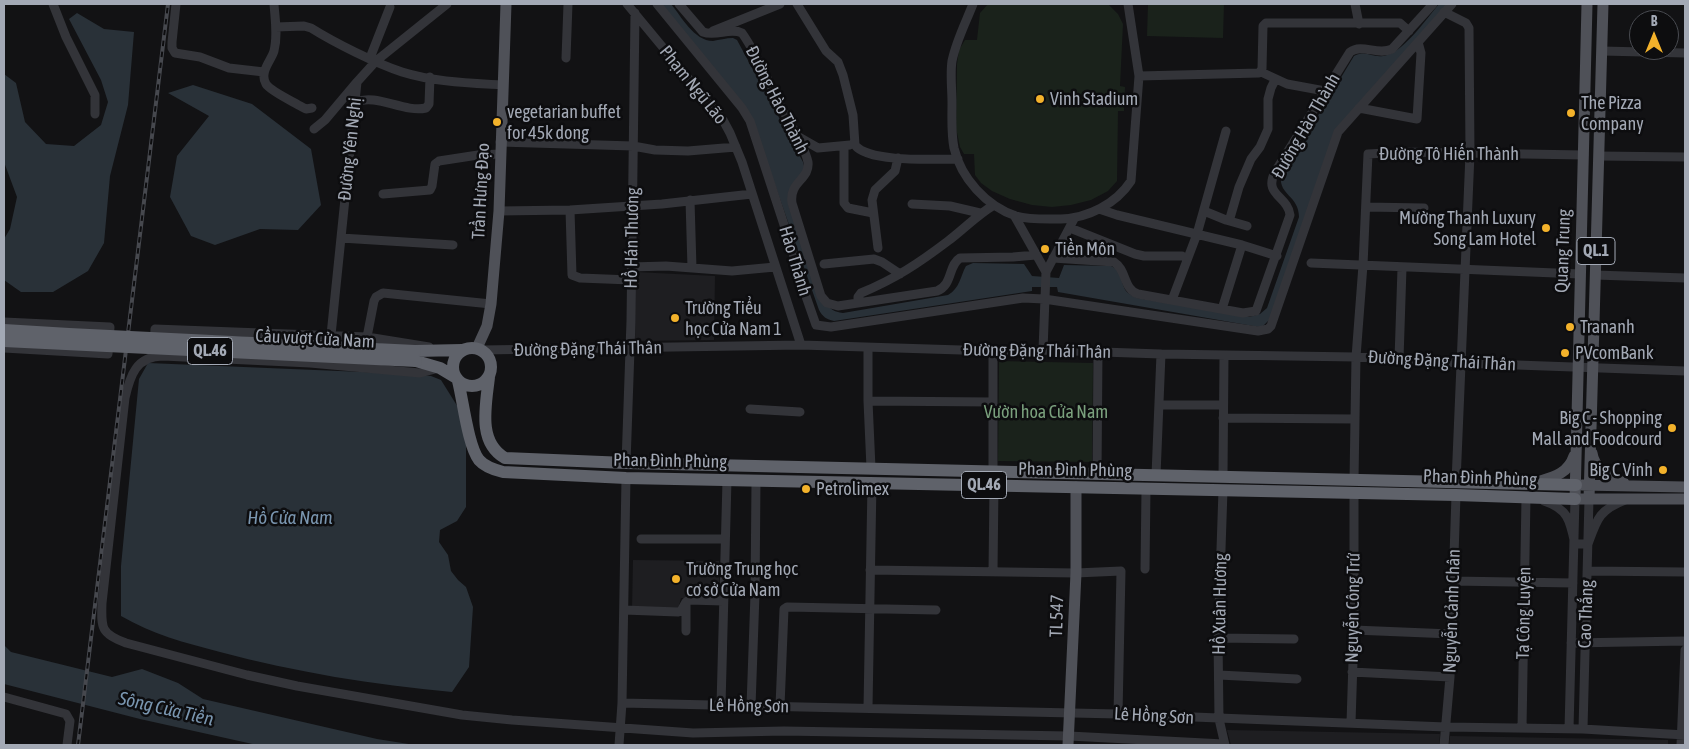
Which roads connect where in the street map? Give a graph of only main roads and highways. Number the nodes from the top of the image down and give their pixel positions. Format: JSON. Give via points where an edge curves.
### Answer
{"nodes":[{"id":1,"x":506,"y":4,"type":"edge"},
{"id":2,"x":1587,"y":4,"type":"edge"},
{"id":3,"x":1603,"y":4,"type":"edge"},
{"id":4,"x":1584,"y":155,"type":"junction"},
{"id":5,"x":1600,"y":156,"type":"junction"},
{"id":6,"x":1580,"y":274,"type":"junction"},
{"id":7,"x":1595,"y":274,"type":"junction"},
{"id":8,"x":4,"y":330,"type":"edge"},
{"id":9,"x":4,"y":341,"type":"edge"},
{"id":10,"x":480,"y":349,"type":"junction"},
{"id":11,"x":456,"y":350,"type":"junction"},
{"id":12,"x":416,"y":356,"type":"junction"},
{"id":13,"x":489,"y":377,"type":"junction"},
{"id":14,"x":456,"y":379,"type":"junction"},
{"id":15,"x":1577,"y":447,"type":"junction"},
{"id":16,"x":1590,"y":448,"type":"junction"},
{"id":17,"x":626,"y":463,"type":"junction"},
{"id":18,"x":871,"y":468,"type":"junction"},
{"id":19,"x":1097,"y":474,"type":"junction"},
{"id":20,"x":626,"y":478,"type":"junction"},
{"id":21,"x":872,"y":483,"type":"junction"},
{"id":22,"x":1223,"y":483,"type":"junction"},
{"id":23,"x":1532,"y":484,"type":"junction"},
{"id":24,"x":1576,"y":485,"type":"junction"},
{"id":25,"x":1590,"y":485,"type":"junction"},
{"id":26,"x":1631,"y":485,"type":"junction"},
{"id":27,"x":1076,"y":487,"type":"junction"},
{"id":28,"x":1685,"y":487,"type":"edge"},
{"id":29,"x":1096,"y":488,"type":"junction"},
{"id":30,"x":1456,"y":488,"type":"junction"},
{"id":31,"x":1575,"y":499,"type":"junction"},
{"id":32,"x":1589,"y":499,"type":"junction"},
{"id":33,"x":1685,"y":499,"type":"edge"},
{"id":34,"x":1069,"y":741,"type":"edge"}],
"edges":[{"from":1,"to":10,"type":"main road","name":"Trần Hưng Đạo","via":[[499,211],[491,304]]},
{"from":2,"to":4,"type":"main road","name":"Quang Trung","number":"QL.1"},
{"from":3,"to":5,"type":"main road","name":"Quang Trung","number":"QL.1"},
{"from":4,"to":5,"type":"main road"},
{"from":4,"to":6,"type":"main road","name":"Quang Trung","number":"QL.1"},
{"from":5,"to":7,"type":"main road","name":"Quang Trung","number":"QL.1"},
{"from":6,"to":7,"type":"main road"},
{"from":6,"to":15,"type":"main road","name":"Quang Trung","number":"QL.1"},
{"from":7,"to":16,"type":"main road","name":"Quang Trung","number":"QL.1"},
{"from":8,"to":12,"type":"highway","name":"Cầu vượt Cửa Nam","number":"QL.46","bridge":true},
{"from":9,"to":12,"type":"highway","name":"Cầu vượt Cửa Nam","number":"QL.46","bridge":true},
{"from":10,"to":11,"type":"highway","number":"QL.46"},
{"from":10,"to":13,"type":"highway","number":"QL.46","via":[[491,362]]},
{"from":11,"to":12,"type":"highway","number":"QL.46"},
{"from":11,"to":14,"type":"highway","number":"QL.46","via":[[458,353],[452,367]]},
{"from":12,"to":14,"type":"highway","number":"QL.46"},
{"from":13,"to":14,"type":"highway","number":"QL.46","via":[[477,386],[467,386]]},
{"from":13,"to":17,"type":"highway","name":"Phan Đình Phùng","number":"QL.46","via":[[486,432],[496,453],[505,458]]},
{"from":14,"to":20,"type":"highway","name":"Phan Đình Phùng","number":"QL.46","via":[[472,447],[480,461],[490,468],[503,472]]},
{"from":15,"to":23,"type":"main road","via":[[1568,468]]},
{"from":15,"to":24,"type":"main road","name":"Quang Trung","number":"QL.1"},
{"from":16,"to":25,"type":"main road","name":"Quang Trung","number":"QL.1"},
{"from":16,"to":26,"type":"main road","via":[[1593,460],[1602,470]]},
{"from":17,"to":18,"type":"highway","name":"Phan Đình Phùng","number":"QL.46"},
{"from":17,"to":20,"type":"main road"},
{"from":18,"to":19,"type":"highway","name":"Phan Đình Phùng","number":"QL.46"},
{"from":18,"to":21,"type":"main road"},
{"from":19,"to":22,"type":"highway","name":"Phan Đình Phùng","number":"QL.46","via":[[1156,475]]},
{"from":19,"to":29,"type":"main road"},
{"from":20,"to":21,"type":"highway","name":"Phan Đình Phùng","number":"QL.46"},
{"from":21,"to":27,"type":"highway","name":"Phan Đình Phùng","number":"QL.46"},
{"from":22,"to":29,"type":"highway","name":"Phan Đình Phùng","number":"QL.46","via":[[1146,489]]},
{"from":22,"to":30,"type":"highway","name":"Phan Đình Phùng","number":"QL.46"},
{"from":23,"to":24,"type":"highway","name":"Phan Đình Phùng","number":"QL.46"},
{"from":23,"to":30,"type":"highway","name":"Phan Đình Phùng","number":"QL.46"},
{"from":24,"to":25,"type":"main road"},
{"from":24,"to":31,"type":"main road","name":"Quang Trung","number":"QL.1"},
{"from":25,"to":26,"type":"main road"},
{"from":25,"to":32,"type":"main road","name":"Quang Trung","number":"QL.1"},
{"from":26,"to":28,"type":"main road"},
{"from":27,"to":29,"type":"highway","name":"Phan Đình Phùng","number":"QL.46"},
{"from":27,"to":34,"type":"main road","name":"TL 547"},
{"from":30,"to":31,"type":"highway","name":"Phan Đình Phùng","number":"QL.46"},
{"from":31,"to":32,"type":"main road"},
{"from":32,"to":33,"type":"main road"}]}
